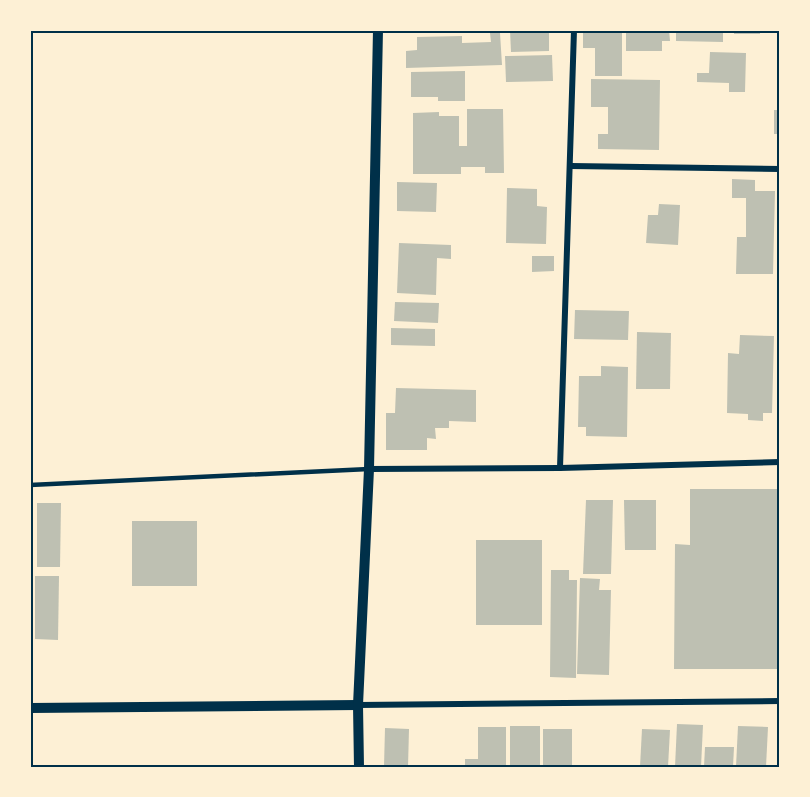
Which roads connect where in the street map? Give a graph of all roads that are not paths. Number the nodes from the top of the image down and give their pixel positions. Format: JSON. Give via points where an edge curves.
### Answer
{"nodes":[{"id":1,"x":378,"y":30,"type":"edge"},
{"id":2,"x":574,"y":30,"type":"edge"},
{"id":3,"x":571,"y":166,"type":"junction"},
{"id":4,"x":780,"y":169,"type":"edge"},
{"id":5,"x":780,"y":462,"type":"edge"},
{"id":6,"x":560,"y":468,"type":"junction"},
{"id":7,"x":369,"y":469,"type":"junction"},
{"id":8,"x":30,"y":485,"type":"edge"},
{"id":9,"x":780,"y":701,"type":"edge"},
{"id":10,"x":358,"y":705,"type":"junction"},
{"id":11,"x":30,"y":708,"type":"edge"},
{"id":12,"x":359,"y":767,"type":"edge"}],
"edges":[{"from":1,"to":7,"type":"street"},
{"from":2,"to":3,"type":"street"},
{"from":3,"to":4,"type":"street"},
{"from":3,"to":6,"type":"street"},
{"from":5,"to":6,"type":"street"},
{"from":6,"to":7,"type":"street"},
{"from":7,"to":8,"type":"lane"},
{"from":7,"to":10,"type":"street"},
{"from":9,"to":10,"type":"street"},
{"from":10,"to":11,"type":"street"},
{"from":10,"to":12,"type":"street"}]}
